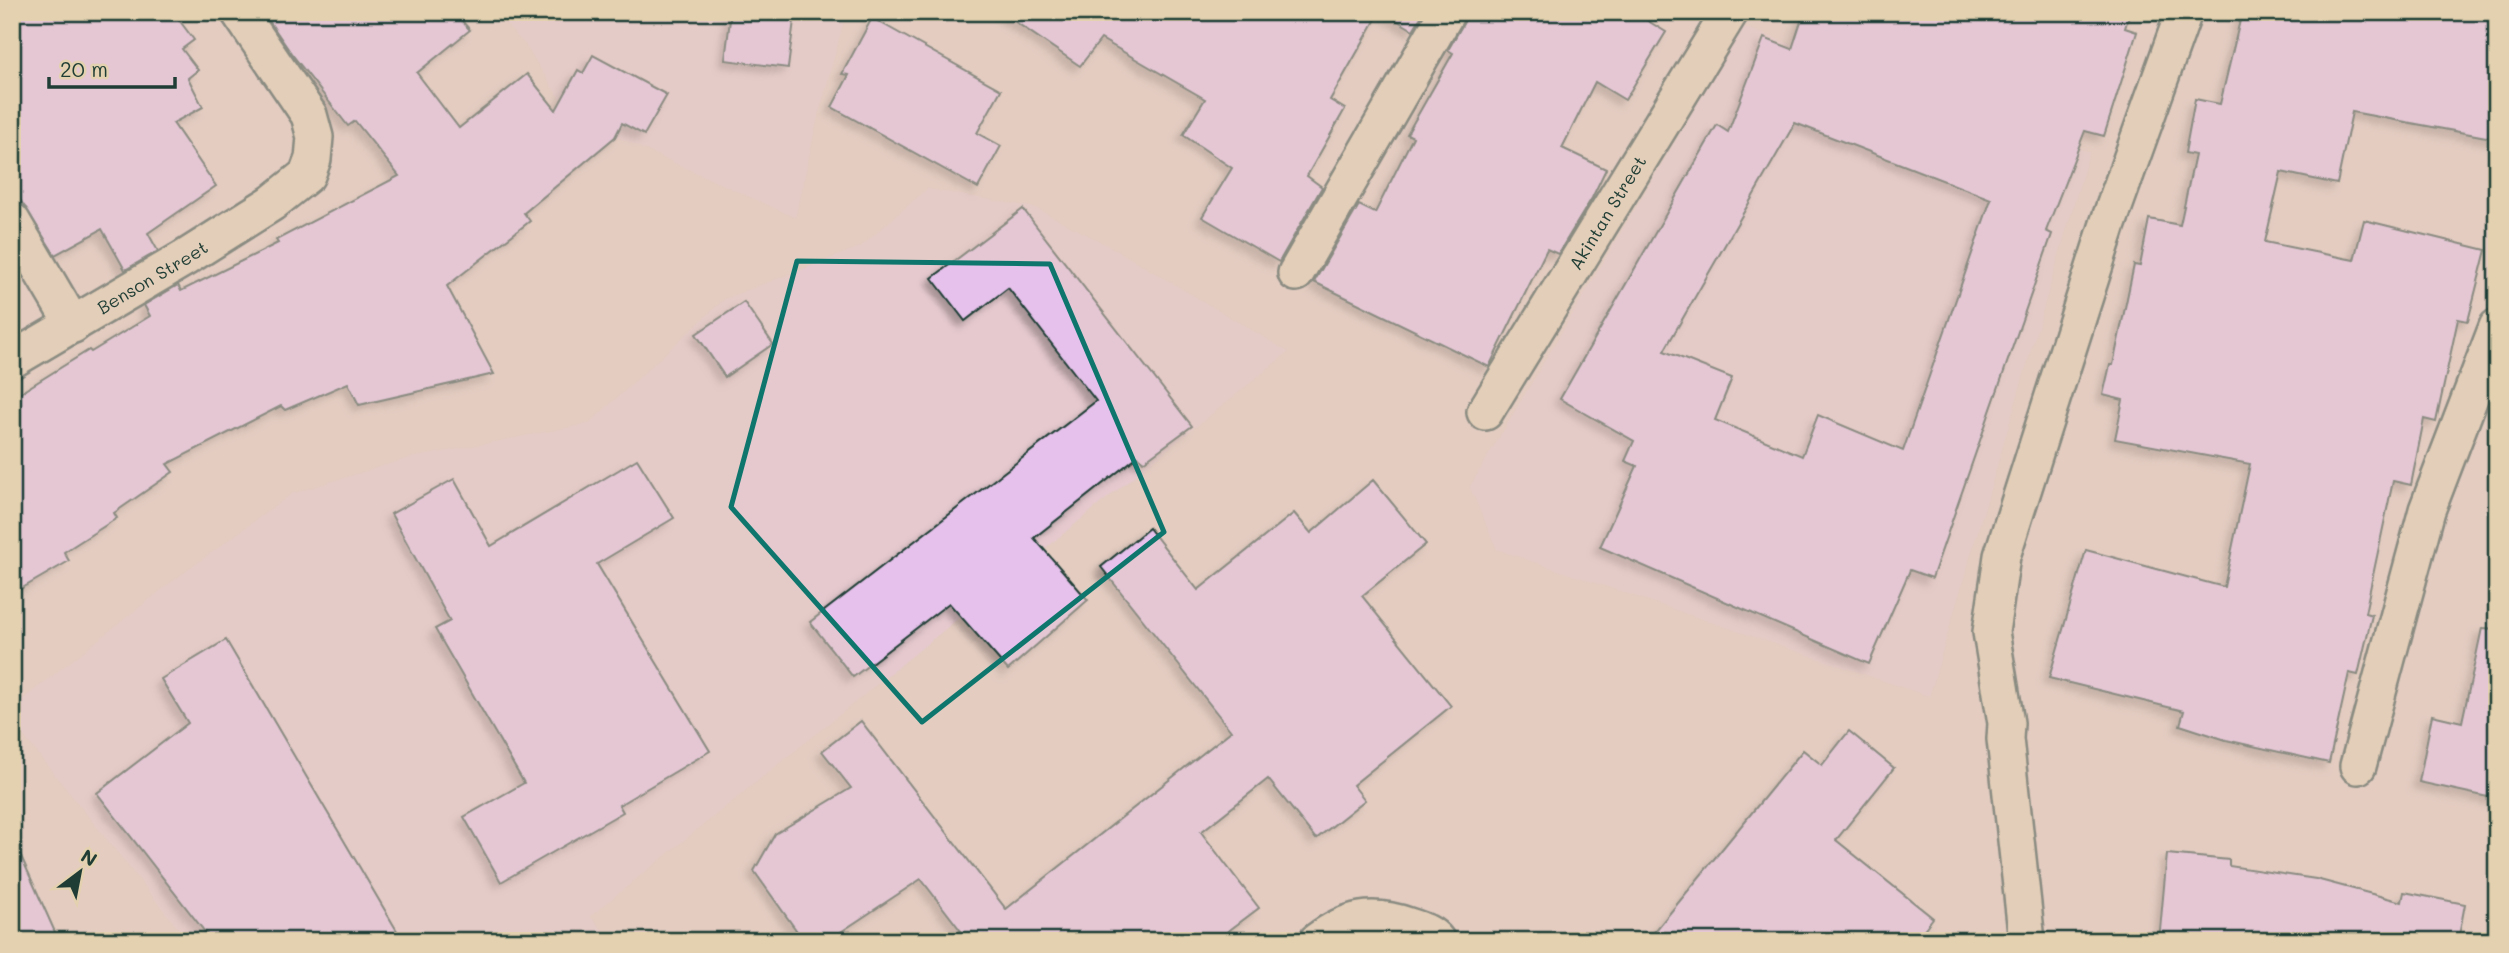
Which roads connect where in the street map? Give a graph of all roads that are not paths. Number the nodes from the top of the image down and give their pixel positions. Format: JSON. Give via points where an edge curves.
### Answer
{"nodes":[{"id":1,"x":239,"y":12,"type":"edge"},
{"id":2,"x":1447,"y":12,"type":"edge"},
{"id":3,"x":1730,"y":12,"type":"edge"},
{"id":4,"x":2184,"y":12,"type":"edge"},
{"id":5,"x":12,"y":220,"type":"edge"},
{"id":6,"x":1296,"y":273,"type":"dead end"},
{"id":7,"x":73,"y":325,"type":"junction"},
{"id":8,"x":2497,"y":327,"type":"edge"},
{"id":9,"x":12,"y":360,"type":"edge"},
{"id":10,"x":1485,"y":412,"type":"dead end"},
{"id":11,"x":2358,"y":766,"type":"dead end"},
{"id":12,"x":1434,"y":937,"type":"edge"},
{"id":13,"x":1317,"y":941,"type":"edge"},
{"id":14,"x":2027,"y":941,"type":"edge"}],
"edges":[{"from":1,"to":7,"type":"street","name":"Benson Street","via":[[309,115],[315,137],[307,175],[186,258]]},
{"from":2,"to":6,"type":"street"},
{"from":3,"to":10,"type":"street","name":"Akintan Street"},
{"from":4,"to":14,"type":"street","via":[[2108,224],[2002,556],[1991,632]]},
{"from":5,"to":7,"type":"street"},
{"from":7,"to":9,"type":"street","name":"Benson Street"},
{"from":8,"to":11,"type":"street","via":[[2427,510]]},
{"from":12,"to":13,"type":"street","via":[[1396,921],[1364,918]]}]}
